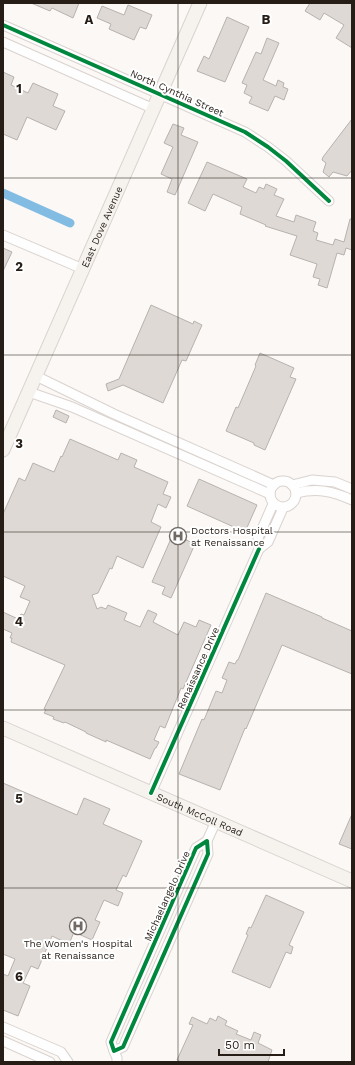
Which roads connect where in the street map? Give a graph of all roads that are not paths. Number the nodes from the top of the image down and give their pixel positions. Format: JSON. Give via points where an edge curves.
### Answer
{"nodes":[{"id":1,"x":200,"y":3,"type":"edge"},
{"id":2,"x":3,"y":25,"type":"edge"},
{"id":3,"x":3,"y":42,"type":"edge"},
{"id":4,"x":160,"y":94,"type":"junction"},
{"id":5,"x":154,"y":108,"type":"junction"},
{"id":6,"x":329,"y":201,"type":"dead end"},
{"id":7,"x":3,"y":235,"type":"edge"},
{"id":8,"x":83,"y":269,"type":"junction"},
{"id":9,"x":36,"y":376,"type":"junction"},
{"id":10,"x":29,"y":392,"type":"junction"},
{"id":11,"x":85,"y":400,"type":"junction"},
{"id":12,"x":81,"y":411,"type":"junction"},
{"id":13,"x":114,"y":414,"type":"junction"},
{"id":14,"x":109,"y":424,"type":"junction"},
{"id":15,"x":135,"y":424,"type":"junction"},
{"id":16,"x":131,"y":433,"type":"junction"},
{"id":17,"x":182,"y":444,"type":"junction"},
{"id":18,"x":3,"y":450,"type":"edge"},
{"id":19,"x":201,"y":452,"type":"junction"},
{"id":20,"x":178,"y":454,"type":"junction"},
{"id":21,"x":197,"y":462,"type":"junction"},
{"id":22,"x":228,"y":465,"type":"junction"},
{"id":23,"x":224,"y":474,"type":"junction"},
{"id":24,"x":274,"y":484,"type":"junction"},
{"id":25,"x":341,"y":484,"type":"junction"},
{"id":26,"x":308,"y":486,"type":"junction"},
{"id":27,"x":294,"y":489,"type":"junction"},
{"id":28,"x":352,"y":489,"type":"edge"},
{"id":29,"x":270,"y":494,"type":"junction"},
{"id":30,"x":337,"y":494,"type":"junction"},
{"id":31,"x":352,"y":500,"type":"edge"},
{"id":32,"x":273,"y":504,"type":"junction"},
{"id":33,"x":283,"y":508,"type":"junction"},
{"id":34,"x":259,"y":549,"type":"junction"},
{"id":35,"x":3,"y":728,"type":"edge"},
{"id":36,"x":151,"y":793,"type":"junction"},
{"id":37,"x":216,"y":821,"type":"junction"},
{"id":38,"x":207,"y":841,"type":"junction"},
{"id":39,"x":352,"y":882,"type":"edge"},
{"id":40,"x":152,"y":950,"type":"junction"},
{"id":41,"x":164,"y":955,"type":"junction"},
{"id":42,"x":127,"y":1006,"type":"junction"},
{"id":43,"x":139,"y":1011,"type":"junction"},
{"id":44,"x":9,"y":1030,"type":"edge"},
{"id":45,"x":27,"y":1037,"type":"junction"},
{"id":46,"x":6,"y":1043,"type":"edge"},
{"id":47,"x":21,"y":1050,"type":"junction"},
{"id":48,"x":114,"y":1051,"type":"junction"},
{"id":49,"x":50,"y":1062,"type":"edge"},
{"id":50,"x":68,"y":1062,"type":"edge"},
{"id":51,"x":117,"y":1062,"type":"edge"}],
"edges":[{"from":1,"to":4,"type":"main road","name":"East Dove Avenue"},
{"from":2,"to":4,"type":"street","name":"North Cynthia Street"},
{"from":3,"to":5,"type":"street"},
{"from":4,"to":5,"type":"main road","name":"East Dove Avenue"},
{"from":4,"to":6,"type":"street","name":"North Cynthia Street","via":[[245,132],[286,161]]},
{"from":5,"to":8,"type":"main road","name":"East Dove Avenue"},
{"from":7,"to":8,"type":"street"},
{"from":8,"to":9,"type":"main road","name":"East Dove Avenue"},
{"from":9,"to":10,"type":"main road","name":"East Dove Avenue"},
{"from":9,"to":11,"type":"street"},
{"from":10,"to":12,"type":"street"},
{"from":10,"to":18,"type":"main road","name":"East Dove Avenue"},
{"from":11,"to":12,"type":"street"},
{"from":11,"to":13,"type":"street"},
{"from":12,"to":14,"type":"street"},
{"from":13,"to":14,"type":"street"},
{"from":13,"to":15,"type":"street"},
{"from":14,"to":16,"type":"street"},
{"from":15,"to":16,"type":"street"},
{"from":15,"to":17,"type":"street"},
{"from":16,"to":20,"type":"street"},
{"from":17,"to":19,"type":"street"},
{"from":17,"to":20,"type":"street"},
{"from":19,"to":21,"type":"street"},
{"from":19,"to":22,"type":"street"},
{"from":20,"to":21,"type":"street"},
{"from":21,"to":23,"type":"street"},
{"from":22,"to":23,"type":"street"},
{"from":22,"to":24,"type":"street"},
{"from":23,"to":29,"type":"street"},
{"from":24,"to":27,"type":"street","via":[[287,482]]},
{"from":24,"to":29,"type":"street"},
{"from":25,"to":26,"type":"street","via":[[312,480]]},
{"from":25,"to":28,"type":"street"},
{"from":25,"to":30,"type":"street"},
{"from":26,"to":27,"type":"street"},
{"from":26,"to":30,"type":"street"},
{"from":27,"to":33,"type":"street","via":[[296,499],[288,507]]},
{"from":29,"to":32,"type":"street"},
{"from":30,"to":31,"type":"street"},
{"from":32,"to":33,"type":"street"},
{"from":32,"to":34,"type":"street","name":"Renaissance Drive","via":[[258,538]]},
{"from":33,"to":34,"type":"street","name":"Renaissance Drive","via":[[268,542]]},
{"from":34,"to":36,"type":"street","name":"Renaissance Drive"},
{"from":35,"to":36,"type":"main road","name":"South McColl Road"},
{"from":36,"to":37,"type":"main road","name":"South McColl Road"},
{"from":37,"to":38,"type":"street","name":"Michaelangelo Drive"},
{"from":37,"to":39,"type":"main road","name":"South McColl Road"},
{"from":38,"to":40,"type":"street","name":"Michaelangelo Drive","via":[[196,848]]},
{"from":38,"to":41,"type":"street","name":"Michaelangelo Drive","via":[[208,854]]},
{"from":40,"to":41,"type":"street","name":"Michaelangelo Drive"},
{"from":40,"to":42,"type":"street","name":"Michaelangelo Drive"},
{"from":41,"to":43,"type":"street","name":"Michaelangelo Drive"},
{"from":42,"to":43,"type":"street"},
{"from":42,"to":48,"type":"street","name":"Michaelangelo Drive","via":[[111,1042]]},
{"from":43,"to":48,"type":"street","name":"Michaelangelo Drive","via":[[123,1047]]},
{"from":44,"to":45,"type":"street"},
{"from":44,"to":46,"type":"street"},
{"from":45,"to":47,"type":"street"},
{"from":45,"to":50,"type":"street","via":[[61,1052]]},
{"from":46,"to":47,"type":"street"},
{"from":47,"to":49,"type":"street"},
{"from":48,"to":51,"type":"street","name":"Michaelangelo Drive"}]}
